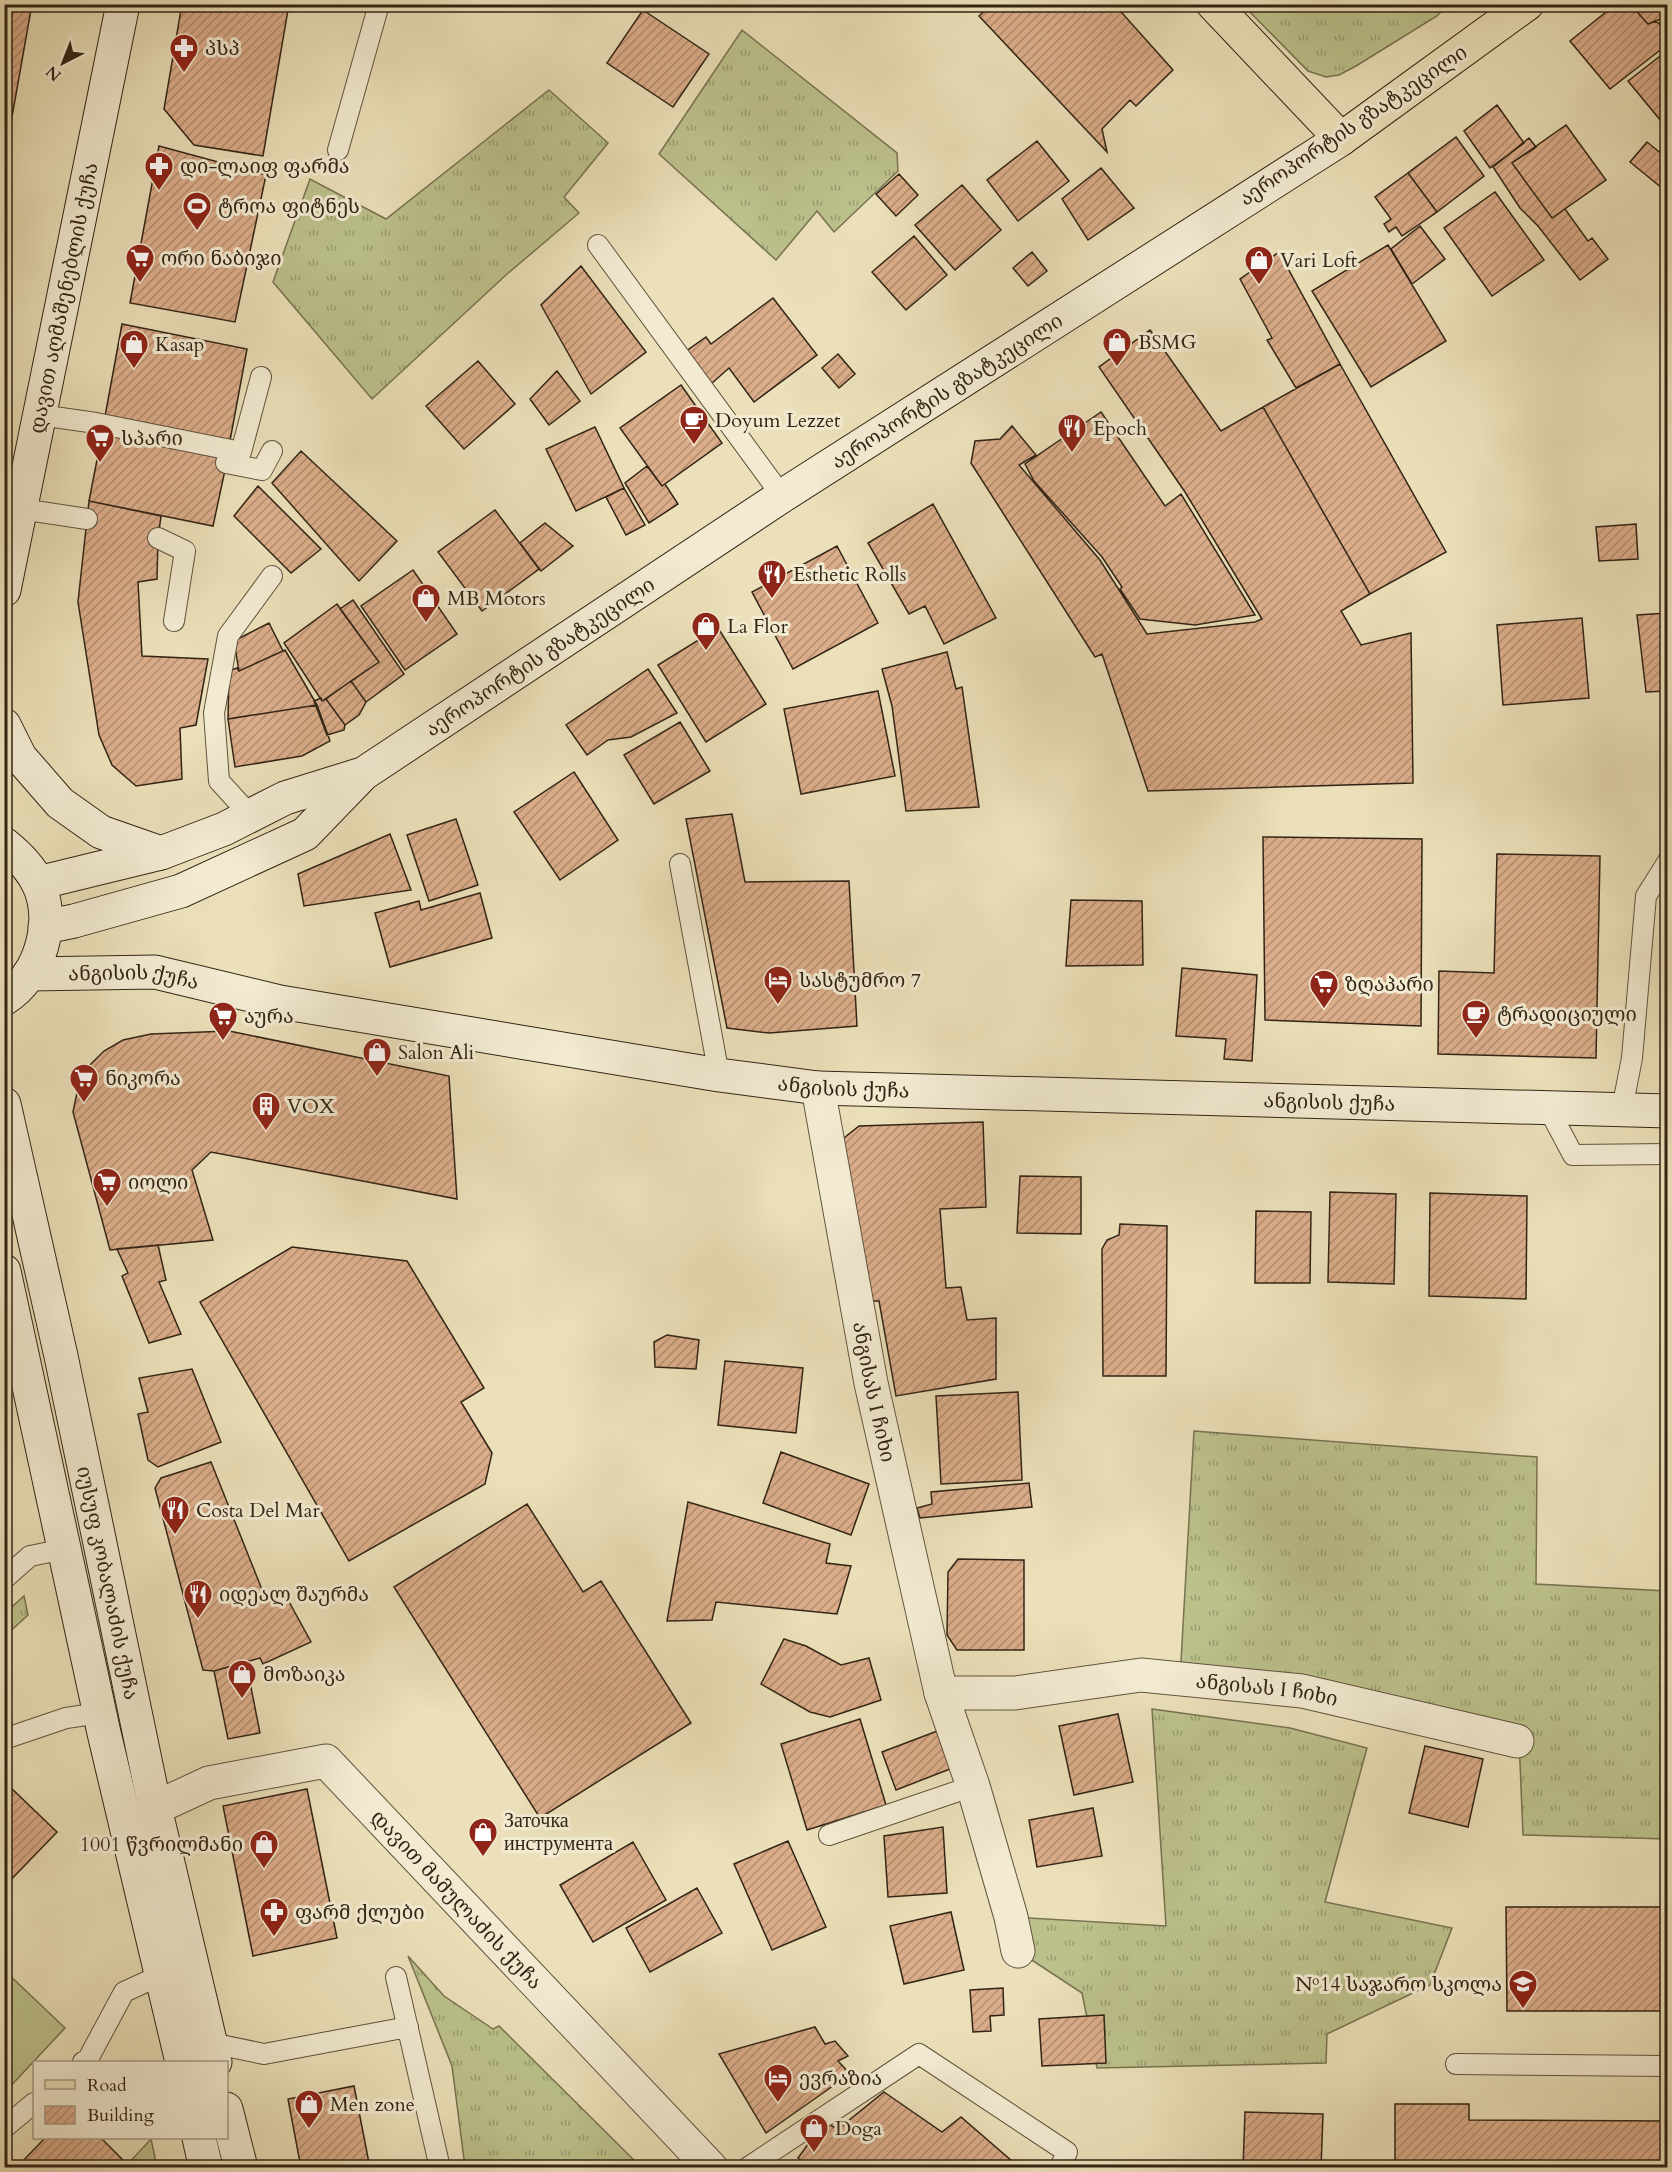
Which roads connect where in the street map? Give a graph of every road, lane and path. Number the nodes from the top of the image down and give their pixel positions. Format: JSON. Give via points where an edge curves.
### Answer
{"nodes":[{"id":1,"x":123,"y":4,"type":"edge"},
{"id":2,"x":379,"y":4,"type":"edge"},
{"id":3,"x":1213,"y":4,"type":"edge"},
{"id":4,"x":1527,"y":4,"type":"edge"},
{"id":5,"x":1341,"y":139,"type":"junction"},
{"id":6,"x":338,"y":150,"type":"dead end"},
{"id":7,"x":598,"y":245,"type":"dead end"},
{"id":8,"x":261,"y":377,"type":"dead end"},
{"id":9,"x":38,"y":422,"type":"junction"},
{"id":10,"x":102,"y":432,"type":"dead end"},
{"id":11,"x":272,"y":451,"type":"dead end"},
{"id":12,"x":226,"y":463,"type":"dead end"},
{"id":13,"x":782,"y":496,"type":"junction"},
{"id":14,"x":21,"y":509,"type":"junction"},
{"id":15,"x":87,"y":519,"type":"dead end"},
{"id":16,"x":158,"y":538,"type":"dead end"},
{"id":17,"x":272,"y":576,"type":"dead end"},
{"id":18,"x":4,"y":590,"type":"edge"},
{"id":19,"x":174,"y":621,"type":"dead end"},
{"id":20,"x":4,"y":725,"type":"edge"},
{"id":21,"x":363,"y":774,"type":"junction"},
{"id":22,"x":251,"y":816,"type":"junction"},
{"id":23,"x":4,"y":844,"type":"edge"},
{"id":24,"x":161,"y":853,"type":"junction"},
{"id":25,"x":1668,"y":861,"type":"edge"},
{"id":26,"x":680,"y":864,"type":"dead end"},
{"id":27,"x":38,"y":883,"type":"junction"},
{"id":28,"x":45,"y":927,"type":"junction"},
{"id":29,"x":12,"y":996,"type":"edge"},
{"id":30,"x":719,"y":1075,"type":"junction"},
{"id":31,"x":818,"y":1088,"type":"junction"},
{"id":32,"x":4,"y":1104,"type":"edge"},
{"id":33,"x":1547,"y":1106,"type":"junction"},
{"id":34,"x":1622,"y":1109,"type":"junction"},
{"id":35,"x":1668,"y":1111,"type":"edge"},
{"id":36,"x":1668,"y":1154,"type":"edge"},
{"id":37,"x":4,"y":1271,"type":"edge"},
{"id":38,"x":65,"y":1550,"type":"junction"},
{"id":39,"x":4,"y":1579,"type":"edge"},
{"id":40,"x":941,"y":1693,"type":"junction"},
{"id":41,"x":100,"y":1713,"type":"junction"},
{"id":42,"x":4,"y":1739,"type":"edge"},
{"id":43,"x":1517,"y":1741,"type":"dead end"},
{"id":44,"x":973,"y":1786,"type":"junction"},
{"id":45,"x":155,"y":1808,"type":"junction"},
{"id":46,"x":829,"y":1835,"type":"dead end"},
{"id":47,"x":1018,"y":1951,"type":"dead end"},
{"id":48,"x":161,"y":1975,"type":"junction"},
{"id":49,"x":396,"y":1977,"type":"dead end"},
{"id":50,"x":408,"y":2027,"type":"junction"},
{"id":51,"x":213,"y":2053,"type":"edge"},
{"id":52,"x":84,"y":2061,"type":"edge"},
{"id":53,"x":182,"y":2061,"type":"edge"},
{"id":54,"x":1456,"y":2064,"type":"dead end"},
{"id":55,"x":1668,"y":2066,"type":"edge"},
{"id":56,"x":33,"y":2104,"type":"edge"},
{"id":57,"x":228,"y":2117,"type":"edge"},
{"id":58,"x":4,"y":2128,"type":"edge"},
{"id":59,"x":199,"y":2139,"type":"edge"},
{"id":60,"x":206,"y":2168,"type":"edge"},
{"id":61,"x":241,"y":2168,"type":"edge"},
{"id":62,"x":440,"y":2168,"type":"edge"},
{"id":63,"x":711,"y":2168,"type":"edge"},
{"id":64,"x":747,"y":2168,"type":"edge"},
{"id":65,"x":1060,"y":2168,"type":"edge"}],
"edges":[{"from":1,"to":9,"type":"street","name":"დავით აღმაშენებლის ქუჩა"},
{"from":2,"to":6,"type":"lane"},
{"from":3,"to":5,"type":"main road"},
{"from":4,"to":5,"type":"main road","name":"აეროპორტის გზატკეცილი"},
{"from":5,"to":13,"type":"street","name":"აეროპორტის გზატკეცილი"},
{"from":7,"to":13,"type":"lane"},
{"from":8,"to":9,"type":"lane","via":[[241,452],[96,423]]},
{"from":9,"to":10,"type":"lane"},
{"from":9,"to":14,"type":"street","name":"დავით აღმაშენებლის ქუჩა"},
{"from":11,"to":12,"type":"lane","via":[[262,470]]},
{"from":13,"to":21,"type":"street","name":"აეროპორტის გზატკეცილი"},
{"from":14,"to":15,"type":"lane"},
{"from":14,"to":18,"type":"street","name":"დავით აღმაშენებლის ქუჩა"},
{"from":16,"to":19,"type":"lane","via":[[185,551]]},
{"from":17,"to":22,"type":"lane","via":[[228,636],[214,713],[219,781]]},
{"from":20,"to":24,"type":"street","via":[[20,758],[60,803],[101,832]]},
{"from":21,"to":22,"type":"street","name":"აეროპორტის გზატკეცილი","via":[[285,798]]},
{"from":21,"to":28,"type":"street","name":"აეროპორტის გზატკეცილი","via":[[305,834],[181,891]]},
{"from":22,"to":24,"type":"street","name":"აეროპორტის გზატკეცილი"},
{"from":23,"to":27,"type":"street","via":[[19,856]]},
{"from":24,"to":27,"type":"street","name":"აეროპორტის გზატკეცილი"},
{"from":25,"to":34,"type":"lane","via":[[1646,896],[1632,1058]]},
{"from":26,"to":30,"type":"lane"},
{"from":27,"to":28,"type":"street"},
{"from":28,"to":29,"type":"street","via":[[40,951]]},
{"from":29,"to":30,"type":"street","name":"ანგისის ქუჩა","via":[[155,972],[280,1002]]},
{"from":30,"to":31,"type":"street","name":"ანგისის ქუჩა"},
{"from":31,"to":33,"type":"street","name":"ანგისის ქუჩა"},
{"from":31,"to":40,"type":"street","name":"ანგისას I ჩიხი","via":[[871,1383]]},
{"from":32,"to":45,"type":"street","name":"იუსუფ კობალაძის ქუჩა","via":[[62,1356]]},
{"from":33,"to":34,"type":"street","name":"ანგისის ქუჩა"},
{"from":33,"to":36,"type":"lane","via":[[1573,1155]]},
{"from":34,"to":35,"type":"street","name":"ანგისის ქუჩა"},
{"from":37,"to":38,"type":"street","name":"იუსუფ კობალაძის ქუჩა"},
{"from":38,"to":39,"type":"lane","via":[[30,1556]]},
{"from":38,"to":41,"type":"street","name":"იუსუფ კობალაძის ქუჩა"},
{"from":40,"to":43,"type":"street","name":"ანგისას I ჩიხი","via":[[1015,1693],[1141,1675],[1302,1691]]},
{"from":40,"to":44,"type":"street","name":"ანგისას I ჩიხი"},
{"from":41,"to":42,"type":"lane","via":[[66,1718]]},
{"from":41,"to":48,"type":"street","name":"იუსუფ კობალაძის ქუჩა"},
{"from":44,"to":46,"type":"lane"},
{"from":44,"to":47,"type":"street","name":"ანგისას I ჩიხი"},
{"from":45,"to":51,"type":"street","name":"იუსუფ კობალაძის ქუჩა"},
{"from":45,"to":63,"type":"street","name":"დავით მამულაძის ქუჩა","via":[[209,1783],[326,1761]]},
{"from":48,"to":52,"type":"lane","via":[[124,1992]]},
{"from":48,"to":53,"type":"street","name":"იუსუფ კობალაძის ქუჩა"},
{"from":49,"to":50,"type":"lane"},
{"from":50,"to":51,"type":"lane","via":[[264,2054]]},
{"from":50,"to":62,"type":"lane"},
{"from":54,"to":55,"type":"lane"},
{"from":56,"to":58,"type":"lane"},
{"from":57,"to":61,"type":"street"},
{"from":59,"to":60,"type":"street"},
{"from":64,"to":65,"type":"lane","via":[[920,2054],[1067,2152]]}]}
